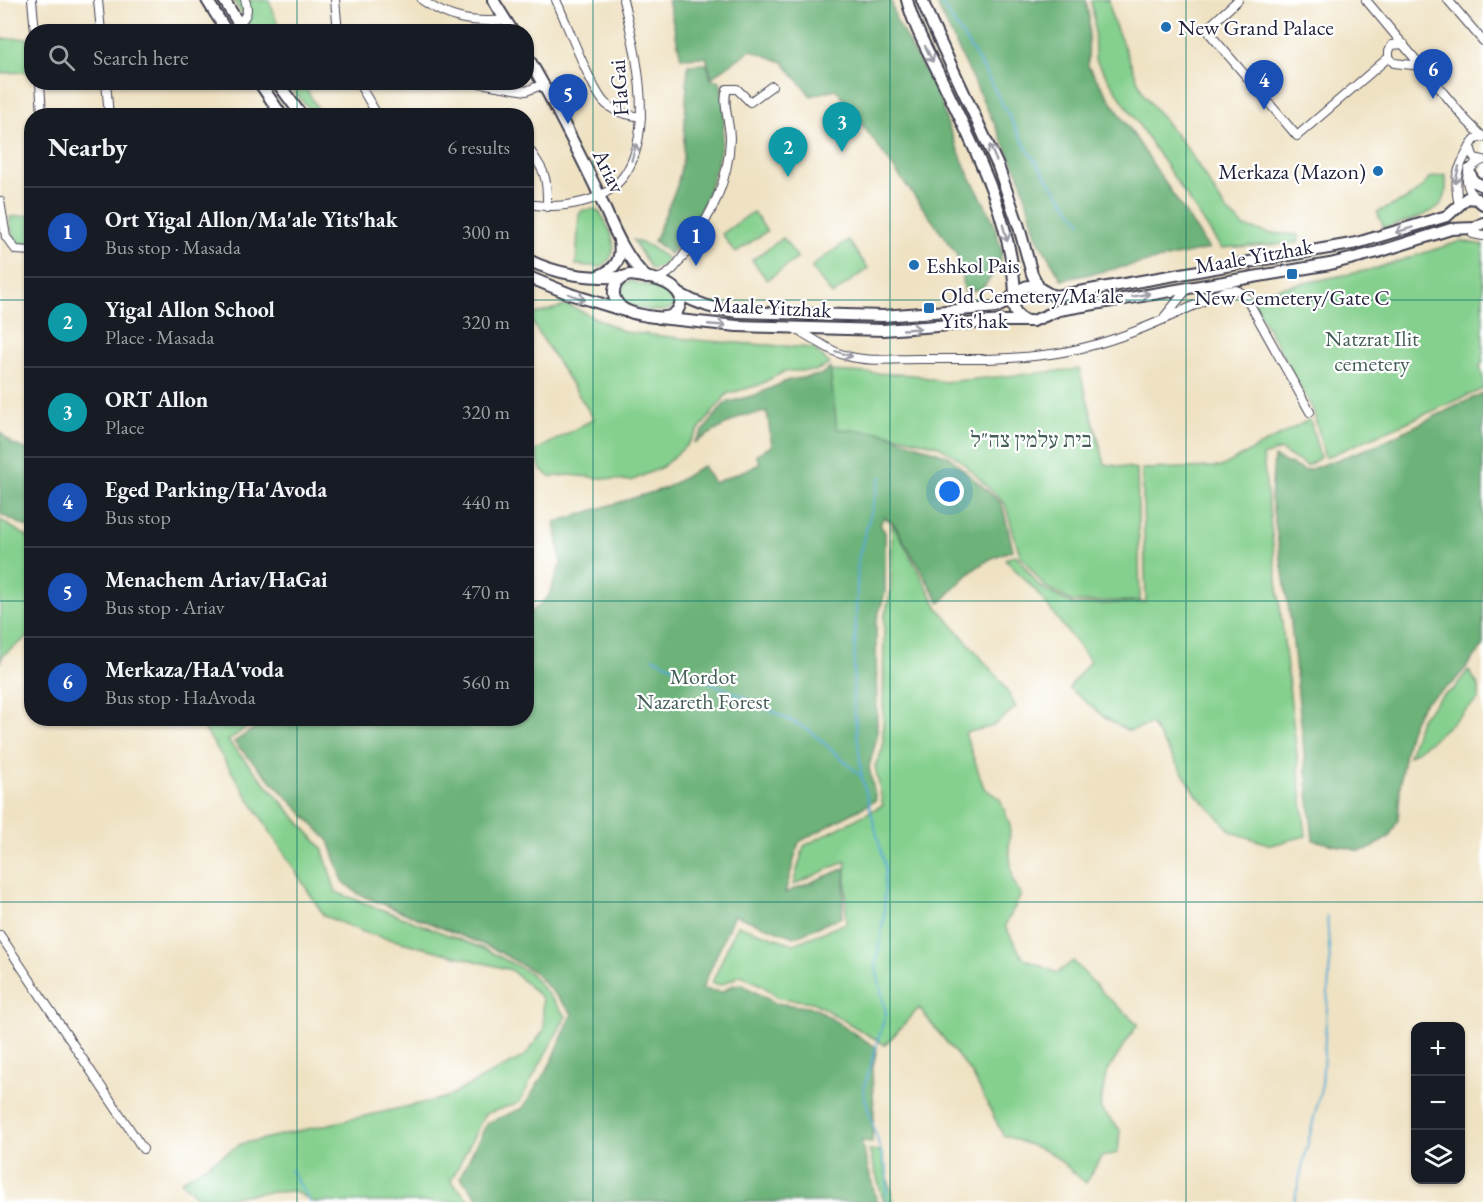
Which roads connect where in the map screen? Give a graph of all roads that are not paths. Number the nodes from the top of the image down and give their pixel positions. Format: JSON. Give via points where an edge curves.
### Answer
{"nodes":[{"id":1,"x":32,"y":0,"type":"edge"},
{"id":2,"x":98,"y":0,"type":"edge"},
{"id":3,"x":207,"y":0,"type":"edge"},
{"id":4,"x":224,"y":0,"type":"edge"},
{"id":5,"x":245,"y":0,"type":"edge"},
{"id":6,"x":335,"y":0,"type":"edge"},
{"id":7,"x":422,"y":0,"type":"edge"},
{"id":8,"x":493,"y":0,"type":"edge"},
{"id":9,"x":556,"y":0,"type":"edge"},
{"id":10,"x":623,"y":0,"type":"edge"},
{"id":11,"x":907,"y":0,"type":"edge"},
{"id":12,"x":922,"y":0,"type":"edge"},
{"id":13,"x":1238,"y":0,"type":"edge"},
{"id":14,"x":1366,"y":0,"type":"edge"},
{"id":15,"x":1448,"y":0,"type":"edge"},
{"id":16,"x":506,"y":20,"type":"junction"},
{"id":17,"x":34,"y":24,"type":"edge"},
{"id":18,"x":100,"y":24,"type":"edge"},
{"id":19,"x":222,"y":24,"type":"edge"},
{"id":20,"x":240,"y":24,"type":"edge"},
{"id":21,"x":243,"y":24,"type":"edge"},
{"id":22,"x":337,"y":24,"type":"edge"},
{"id":23,"x":508,"y":24,"type":"edge"},
{"id":24,"x":1483,"y":42,"type":"edge"},
{"id":25,"x":1404,"y":44,"type":"junction"},
{"id":26,"x":1389,"y":57,"type":"junction"},
{"id":27,"x":1422,"y":66,"type":"junction"},
{"id":28,"x":534,"y":67,"type":"edge"},
{"id":29,"x":544,"y":84,"type":"junction"},
{"id":30,"x":772,"y":86,"type":"dead end"},
{"id":31,"x":534,"y":88,"type":"edge"},
{"id":32,"x":40,"y":90,"type":"edge"},
{"id":33,"x":107,"y":90,"type":"edge"},
{"id":34,"x":264,"y":90,"type":"edge"},
{"id":35,"x":283,"y":90,"type":"edge"},
{"id":36,"x":363,"y":90,"type":"edge"},
{"id":37,"x":516,"y":90,"type":"edge"},
{"id":38,"x":530,"y":90,"type":"edge"},
{"id":39,"x":42,"y":108,"type":"edge"},
{"id":40,"x":109,"y":108,"type":"edge"},
{"id":41,"x":277,"y":108,"type":"edge"},
{"id":42,"x":296,"y":108,"type":"edge"},
{"id":43,"x":373,"y":108,"type":"edge"},
{"id":44,"x":641,"y":117,"type":"junction"},
{"id":45,"x":1466,"y":120,"type":"junction"},
{"id":46,"x":1483,"y":137,"type":"edge"},
{"id":47,"x":1470,"y":146,"type":"junction"},
{"id":48,"x":534,"y":157,"type":"edge"},
{"id":49,"x":1483,"y":160,"type":"edge"},
{"id":50,"x":1469,"y":170,"type":"junction"},
{"id":51,"x":1483,"y":186,"type":"edge"},
{"id":52,"x":600,"y":196,"type":"junction"},
{"id":53,"x":1479,"y":199,"type":"edge"},
{"id":54,"x":0,"y":201,"type":"edge"},
{"id":55,"x":534,"y":205,"type":"edge"},
{"id":56,"x":1458,"y":206,"type":"junction"},
{"id":57,"x":548,"y":207,"type":"junction"},
{"id":58,"x":1483,"y":222,"type":"edge"},
{"id":59,"x":1477,"y":232,"type":"edge"},
{"id":60,"x":620,"y":237,"type":"junction"},
{"id":61,"x":24,"y":250,"type":"edge"},
{"id":62,"x":534,"y":262,"type":"edge"},
{"id":63,"x":678,"y":262,"type":"junction"},
{"id":64,"x":624,"y":276,"type":"junction"},
{"id":65,"x":594,"y":278,"type":"junction"},
{"id":66,"x":534,"y":279,"type":"edge"},
{"id":67,"x":651,"y":279,"type":"junction"},
{"id":68,"x":1189,"y":287,"type":"junction"},
{"id":69,"x":1041,"y":289,"type":"junction"},
{"id":70,"x":678,"y":291,"type":"junction"},
{"id":71,"x":1014,"y":295,"type":"junction"},
{"id":72,"x":630,"y":312,"type":"junction"},
{"id":73,"x":1043,"y":316,"type":"junction"},
{"id":74,"x":659,"y":318,"type":"junction"},
{"id":75,"x":1027,"y":321,"type":"junction"},
{"id":76,"x":1160,"y":321,"type":"junction"},
{"id":77,"x":792,"y":328,"type":"junction"},
{"id":78,"x":1310,"y":412,"type":"dead end"},
{"id":79,"x":0,"y":935,"type":"edge"},
{"id":80,"x":143,"y":1149,"type":"dead end"}],
"edges":[{"from":1,"to":17,"type":"street"},
{"from":2,"to":18,"type":"street"},
{"from":3,"to":19,"type":"main road"},
{"from":4,"to":20,"type":"main road"},
{"from":5,"to":21,"type":"street","via":[[248,8]]},
{"from":6,"to":22,"type":"street"},
{"from":7,"to":16,"type":"street","via":[[462,19],[479,23]]},
{"from":8,"to":16,"type":"main road"},
{"from":9,"to":44,"type":"street","via":[[601,98],[615,110]]},
{"from":10,"to":44,"type":"street","name":"HaGai","via":[[639,75]]},
{"from":11,"to":71,"type":"main road","one_way":true,"via":[[992,190],[1013,263]]},
{"from":69,"to":12,"type":"main road","one_way":true,"via":[[1032,274],[998,166]]},
{"from":13,"to":26,"type":"street","via":[[1213,23],[1210,34],[1297,136]]},
{"from":14,"to":25,"type":"street"},
{"from":15,"to":24,"type":"street"},
{"from":16,"to":23,"type":"main road"},
{"from":25,"to":26,"type":"street","via":[[1392,45]]},
{"from":25,"to":27,"type":"street"},
{"from":26,"to":27,"type":"street","via":[[1394,63]]},
{"from":27,"to":45,"type":"street"},
{"from":28,"to":29,"type":"main road","name":"Ariav"},
{"from":29,"to":31,"type":"street"},
{"from":29,"to":52,"type":"main road","name":"Ariav"},
{"from":30,"to":63,"type":"street","via":[[750,102],[737,89],[727,89],[730,137],[721,187],[705,223]]},
{"from":32,"to":39,"type":"street"},
{"from":33,"to":40,"type":"street"},
{"from":34,"to":41,"type":"main road"},
{"from":35,"to":42,"type":"main road"},
{"from":36,"to":43,"type":"street"},
{"from":37,"to":38,"type":"street"},
{"from":52,"to":44,"type":"street","name":"HaGai","one_way":true,"via":[[616,187],[626,173]]},
{"from":45,"to":46,"type":"street"},
{"from":45,"to":47,"type":"street"},
{"from":46,"to":47,"type":"street"},
{"from":47,"to":49,"type":"street","via":[[1474,158]]},
{"from":47,"to":56,"type":"street","one_way":true,"via":[[1456,176]]},
{"from":48,"to":57,"type":"street","via":[[545,173]]},
{"from":49,"to":50,"type":"street"},
{"from":50,"to":51,"type":"main road","via":[[1473,181]]},
{"from":50,"to":53,"type":"street","via":[[1466,183]]},
{"from":52,"to":57,"type":"street"},
{"from":52,"to":60,"type":"main road","name":"Ariav"},
{"from":53,"to":56,"type":"main road","name":"Maale Yitzhak","via":[[1467,198]]},
{"from":54,"to":61,"type":"street","via":[[6,237],[16,250]]},
{"from":55,"to":57,"type":"street"},
{"from":56,"to":59,"type":"main road","via":[[1458,219]]},
{"from":56,"to":69,"type":"main road","name":"Maale Yitzhak","one_way":true,"via":[[1447,216],[1327,249],[1056,296]]},
{"from":58,"to":59,"type":"main road","name":"Maale Yitzhak"},
{"from":59,"to":68,"type":"main road","name":"Maale Yitzhak","via":[[1451,229],[1317,266]]},
{"from":60,"to":64,"type":"main road","via":[[628,264]]},
{"from":60,"to":65,"type":"main road","via":[[617,264]]},
{"from":60,"to":67,"type":"main road","via":[[640,271]]},
{"from":62,"to":65,"type":"main road","via":[[557,272]]},
{"from":63,"to":67,"type":"street","via":[[666,276]]},
{"from":63,"to":70,"type":"street","via":[[673,275]]},
{"from":64,"to":65,"type":"main road"},
{"from":64,"to":67,"type":"main road"},
{"from":64,"to":72,"type":"main road","via":[[615,286],[614,295],[621,307]]},
{"from":66,"to":72,"type":"main road","one_way":true,"via":[[590,302]]},
{"from":67,"to":70,"type":"main road","name":"Maale Yitzhak"},
{"from":73,"to":68,"type":"main road","name":"Maale Yitzhak","one_way":true},
{"from":68,"to":76,"type":"street"},
{"from":69,"to":71,"type":"main road","via":[[1028,285]]},
{"from":69,"to":73,"type":"main road","via":[[1048,306]]},
{"from":70,"to":71,"type":"main road","name":"Maale Yitzhak","via":[[700,305],[722,310],[883,316],[997,307]]},
{"from":70,"to":74,"type":"main road","via":[[678,310],[671,317]]},
{"from":71,"to":75,"type":"main road","via":[[1015,312]]},
{"from":72,"to":74,"type":"main road","name":"Maale Yitzhak"},
{"from":73,"to":75,"type":"main road"},
{"from":74,"to":77,"type":"main road","name":"Maale Yitzhak","one_way":true},
{"from":77,"to":75,"type":"main road","name":"Maale Yitzhak","one_way":true,"via":[[883,330]]},
{"from":77,"to":76,"type":"street","one_way":true,"via":[[848,357],[943,359],[1044,355],[1100,343]]},
{"from":76,"to":78,"type":"street","via":[[1222,292],[1241,291]]},
{"from":79,"to":80,"type":"street"}]}
